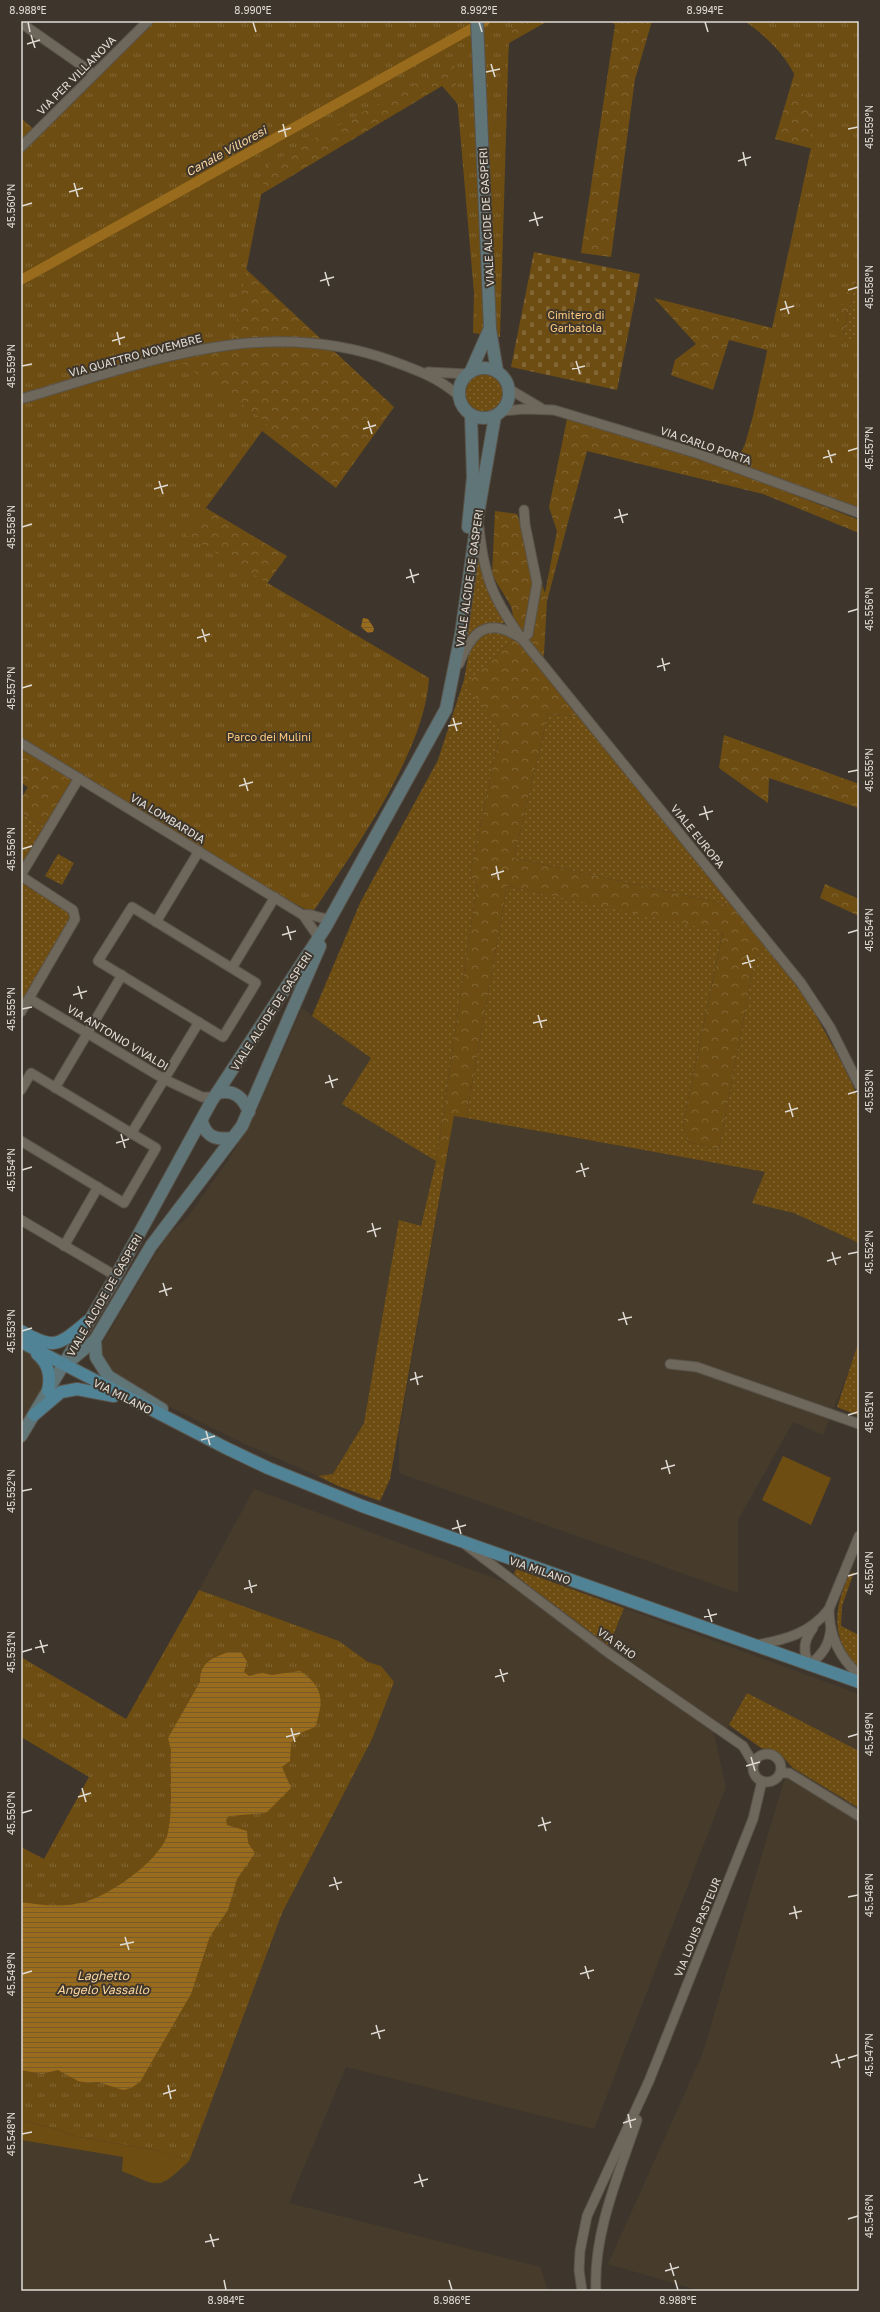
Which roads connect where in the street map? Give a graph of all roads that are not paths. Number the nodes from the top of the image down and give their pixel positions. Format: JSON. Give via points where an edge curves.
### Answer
{"nodes":[{"id":1,"x":148,"y":21,"type":"edge"},
{"id":2,"x":478,"y":21,"type":"edge"},
{"id":3,"x":21,"y":23,"type":"edge"},
{"id":4,"x":94,"y":74,"type":"junction"},
{"id":5,"x":21,"y":147,"type":"edge"},
{"id":6,"x":490,"y":328,"type":"junction"},
{"id":7,"x":497,"y":371,"type":"junction"},
{"id":8,"x":421,"y":372,"type":"junction"},
{"id":9,"x":469,"y":373,"type":"junction"},
{"id":10,"x":509,"y":389,"type":"junction"},
{"id":11,"x":459,"y":396,"type":"junction"},
{"id":12,"x":21,"y":399,"type":"edge"},
{"id":13,"x":542,"y":408,"type":"junction"},
{"id":14,"x":499,"y":413,"type":"junction"},
{"id":15,"x":471,"y":415,"type":"junction"},
{"id":16,"x":524,"y":510,"type":"dead end"},
{"id":17,"x":859,"y":513,"type":"edge"},
{"id":18,"x":478,"y":514,"type":"junction"},
{"id":19,"x":522,"y":639,"type":"junction"},
{"id":20,"x":453,"y":677,"type":"junction"},
{"id":21,"x":431,"y":737,"type":"junction"},
{"id":22,"x":21,"y":743,"type":"edge"},
{"id":23,"x":79,"y":778,"type":"junction"},
{"id":24,"x":199,"y":851,"type":"junction"},
{"id":25,"x":21,"y":876,"type":"edge"},
{"id":26,"x":275,"y":897,"type":"junction"},
{"id":27,"x":303,"y":914,"type":"junction"},
{"id":28,"x":156,"y":922,"type":"junction"},
{"id":29,"x":326,"y":924,"type":"junction"},
{"id":30,"x":232,"y":968,"type":"junction"},
{"id":31,"x":122,"y":975,"type":"junction"},
{"id":32,"x":30,"y":999,"type":"junction"},
{"id":33,"x":21,"y":1012,"type":"edge"},
{"id":34,"x":199,"y":1022,"type":"junction"},
{"id":35,"x":88,"y":1033,"type":"junction"},
{"id":36,"x":164,"y":1079,"type":"junction"},
{"id":37,"x":859,"y":1085,"type":"edge"},
{"id":38,"x":55,"y":1088,"type":"junction"},
{"id":39,"x":21,"y":1090,"type":"edge"},
{"id":40,"x":194,"y":1094,"type":"junction"},
{"id":41,"x":216,"y":1095,"type":"junction"},
{"id":42,"x":250,"y":1112,"type":"junction"},
{"id":43,"x":203,"y":1118,"type":"junction"},
{"id":44,"x":131,"y":1134,"type":"junction"},
{"id":45,"x":233,"y":1138,"type":"junction"},
{"id":46,"x":21,"y":1141,"type":"edge"},
{"id":47,"x":98,"y":1187,"type":"junction"},
{"id":48,"x":21,"y":1220,"type":"edge"},
{"id":49,"x":64,"y":1246,"type":"junction"},
{"id":50,"x":116,"y":1276,"type":"junction"},
{"id":51,"x":88,"y":1321,"type":"junction"},
{"id":52,"x":21,"y":1331,"type":"edge"},
{"id":53,"x":95,"y":1340,"type":"junction"},
{"id":54,"x":26,"y":1345,"type":"edge"},
{"id":55,"x":670,"y":1364,"type":"dead end"},
{"id":56,"x":64,"y":1366,"type":"junction"},
{"id":57,"x":48,"y":1391,"type":"junction"},
{"id":58,"x":129,"y":1399,"type":"junction"},
{"id":59,"x":34,"y":1415,"type":"junction"},
{"id":60,"x":859,"y":1424,"type":"edge"},
{"id":61,"x":21,"y":1436,"type":"edge"},
{"id":62,"x":226,"y":1448,"type":"junction"},
{"id":63,"x":859,"y":1536,"type":"edge"},
{"id":64,"x":463,"y":1543,"type":"junction"},
{"id":65,"x":829,"y":1608,"type":"junction"},
{"id":66,"x":818,"y":1623,"type":"junction"},
{"id":67,"x":831,"y":1628,"type":"junction"},
{"id":68,"x":754,"y":1646,"type":"junction"},
{"id":69,"x":809,"y":1666,"type":"junction"},
{"id":70,"x":859,"y":1675,"type":"edge"},
{"id":71,"x":859,"y":1682,"type":"edge"},
{"id":72,"x":753,"y":1763,"type":"junction"},
{"id":73,"x":780,"y":1773,"type":"junction"},
{"id":74,"x":762,"y":1781,"type":"junction"},
{"id":75,"x":859,"y":1816,"type":"edge"},
{"id":76,"x":650,"y":2081,"type":"junction"},
{"id":77,"x":582,"y":2291,"type":"edge"},
{"id":78,"x":596,"y":2291,"type":"edge"}],
"edges":[{"from":1,"to":4,"type":"street","name":"VIA PER VILLANOVA"},
{"from":2,"to":6,"type":"street","name":"VIALE ALCIDE DE GASPERI"},
{"from":3,"to":4,"type":"street"},
{"from":4,"to":5,"type":"street","name":"VIA PER VILLANOVA"},
{"from":6,"to":7,"type":"street"},
{"from":6,"to":9,"type":"street","name":"VIALE ALCIDE DE GASPERI"},
{"from":7,"to":9,"type":"street","via":[[484,368]]},
{"from":7,"to":10,"type":"street","via":[[505,379]]},
{"from":8,"to":9,"type":"street"},
{"from":8,"to":11,"type":"street","via":[[444,382]]},
{"from":8,"to":12,"type":"street","name":"VIA QUATTRO NOVEMBRE","via":[[362,352],[314,343],[290,340],[245,342],[175,355]]},
{"from":9,"to":11,"type":"street","via":[[462,380]]},
{"from":10,"to":13,"type":"street"},
{"from":10,"to":14,"type":"street","via":[[507,404]]},
{"from":11,"to":15,"type":"street","via":[[462,406]]},
{"from":13,"to":14,"type":"street"},
{"from":13,"to":17,"type":"street","name":"VIA CARLO PORTA","via":[[615,427],[699,454]]},
{"from":14,"to":15,"type":"street","via":[[478,418]]},
{"from":14,"to":18,"type":"street","name":"VIALE ALCIDE DE GASPERI"},
{"from":15,"to":21,"type":"street","name":"VIALE ALCIDE DE GASPERI","via":[[473,477],[463,570],[446,680]]},
{"from":16,"to":19,"type":"street","via":[[537,583],[528,634]]},
{"from":18,"to":19,"type":"street","name":"VIALE EUROPA","via":[[486,569],[494,595],[503,613]]},
{"from":18,"to":20,"type":"street","name":"VIALE ALCIDE DE GASPERI","via":[[462,634]]},
{"from":19,"to":20,"type":"street","via":[[506,630],[484,629],[467,644]]},
{"from":19,"to":37,"type":"street","name":"VIALE EUROPA","via":[[801,983],[830,1027]]},
{"from":20,"to":21,"type":"street","name":"VIALE ALCIDE DE GASPERI","via":[[446,709]]},
{"from":21,"to":29,"type":"street","name":"VIALE ALCIDE DE GASPERI"},
{"from":22,"to":23,"type":"street","name":"VIA LOMBARDIA"},
{"from":23,"to":24,"type":"street","name":"VIA LOMBARDIA"},
{"from":23,"to":25,"type":"street"},
{"from":24,"to":26,"type":"street","name":"VIA LOMBARDIA"},
{"from":24,"to":28,"type":"street"},
{"from":25,"to":32,"type":"street","via":[[73,910],[75,919]]},
{"from":26,"to":27,"type":"street","name":"VIA LOMBARDIA"},
{"from":26,"to":30,"type":"street"},
{"from":27,"to":29,"type":"street","name":"VIA LOMBARDIA"},
{"from":27,"to":29,"type":"street","name":"VIA LOMBARDIA","via":[[314,915]]},
{"from":28,"to":30,"type":"street"},
{"from":28,"to":31,"type":"street","via":[[132,907],[98,961]]},
{"from":29,"to":41,"type":"street","name":"VIALE ALCIDE DE GASPERI"},
{"from":29,"to":42,"type":"street","name":"VIALE ALCIDE DE GASPERI"},
{"from":30,"to":34,"type":"street","via":[[256,983],[223,1037]]},
{"from":31,"to":34,"type":"street"},
{"from":31,"to":35,"type":"street"},
{"from":32,"to":33,"type":"street"},
{"from":32,"to":35,"type":"street","name":"VIA ANTONIO VIVALDI"},
{"from":34,"to":36,"type":"street"},
{"from":35,"to":36,"type":"street","name":"VIA ANTONIO VIVALDI"},
{"from":35,"to":38,"type":"street"},
{"from":36,"to":40,"type":"street","name":"VIA ANTONIO VIVALDI"},
{"from":36,"to":44,"type":"street"},
{"from":38,"to":39,"type":"street","via":[[31,1073]]},
{"from":38,"to":44,"type":"street"},
{"from":40,"to":41,"type":"street","name":"VIA ANTONIO VIVALDI","via":[[202,1097]]},
{"from":40,"to":43,"type":"street","via":[[200,1101]]},
{"from":41,"to":42,"type":"street","via":[[227,1091],[237,1094]]},
{"from":41,"to":43,"type":"street","name":"VIALE ALCIDE DE GASPERI"},
{"from":42,"to":45,"type":"street","name":"VIALE ALCIDE DE GASPERI"},
{"from":43,"to":45,"type":"street","via":[[204,1129],[210,1136],[220,1139]]},
{"from":43,"to":50,"type":"street","name":"VIALE ALCIDE DE GASPERI"},
{"from":44,"to":47,"type":"street","via":[[156,1148],[124,1203]]},
{"from":45,"to":53,"type":"street","name":"VIALE ALCIDE DE GASPERI","via":[[150,1246]]},
{"from":46,"to":47,"type":"street"},
{"from":47,"to":49,"type":"street"},
{"from":48,"to":49,"type":"street"},
{"from":49,"to":50,"type":"street"},
{"from":50,"to":51,"type":"street","name":"VIALE ALCIDE DE GASPERI"},
{"from":51,"to":52,"type":"main road","via":[[65,1339],[54,1343],[44,1343]]},
{"from":51,"to":56,"type":"street","name":"VIALE ALCIDE DE GASPERI"},
{"from":53,"to":56,"type":"street","name":"VIALE ALCIDE DE GASPERI"},
{"from":53,"to":62,"type":"street","name":"VIA MILANO","via":[[96,1357],[108,1376]]},
{"from":54,"to":56,"type":"main road","name":"VIA MILANO"},
{"from":54,"to":57,"type":"main road","via":[[42,1358],[48,1368],[51,1379]]},
{"from":55,"to":60,"type":"street","via":[[696,1367]]},
{"from":56,"to":57,"type":"street"},
{"from":56,"to":58,"type":"main road","name":"VIA MILANO"},
{"from":57,"to":59,"type":"street"},
{"from":58,"to":59,"type":"main road","via":[[77,1389],[62,1392]]},
{"from":58,"to":62,"type":"main road","name":"VIA MILANO"},
{"from":59,"to":61,"type":"street"},
{"from":62,"to":64,"type":"main road","name":"VIA MILANO","via":[[354,1503]]},
{"from":63,"to":65,"type":"street"},
{"from":64,"to":68,"type":"main road","name":"VIA MILANO"},
{"from":64,"to":72,"type":"street","name":"VIA RHO","via":[[660,1689],[743,1746]]},
{"from":65,"to":66,"type":"street"},
{"from":65,"to":67,"type":"street"},
{"from":66,"to":68,"type":"street","via":[[792,1637]]},
{"from":66,"to":69,"type":"street","via":[[805,1643],[804,1652]]},
{"from":67,"to":69,"type":"street","via":[[825,1651]]},
{"from":67,"to":70,"type":"street","via":[[840,1653]]},
{"from":68,"to":69,"type":"main road","name":"VIA MILANO"},
{"from":69,"to":71,"type":"main road","name":"VIA MILANO"},
{"from":72,"to":73,"type":"street","via":[[760,1755],[774,1755],[780,1763]]},
{"from":72,"to":74,"type":"street","name":"VIA RHO","via":[[753,1771]]},
{"from":73,"to":74,"type":"street","via":[[770,1782]]},
{"from":73,"to":75,"type":"street","via":[[789,1773]]},
{"from":74,"to":76,"type":"street","name":"VIA LOUIS PASTEUR","via":[[753,1819]]},
{"from":76,"to":77,"type":"street","name":"VIA LOUIS PASTEUR","via":[[587,2216],[580,2252]]},
{"from":76,"to":78,"type":"street","name":"VIA LOUIS PASTEUR","via":[[608,2208],[596,2261]]}]}
